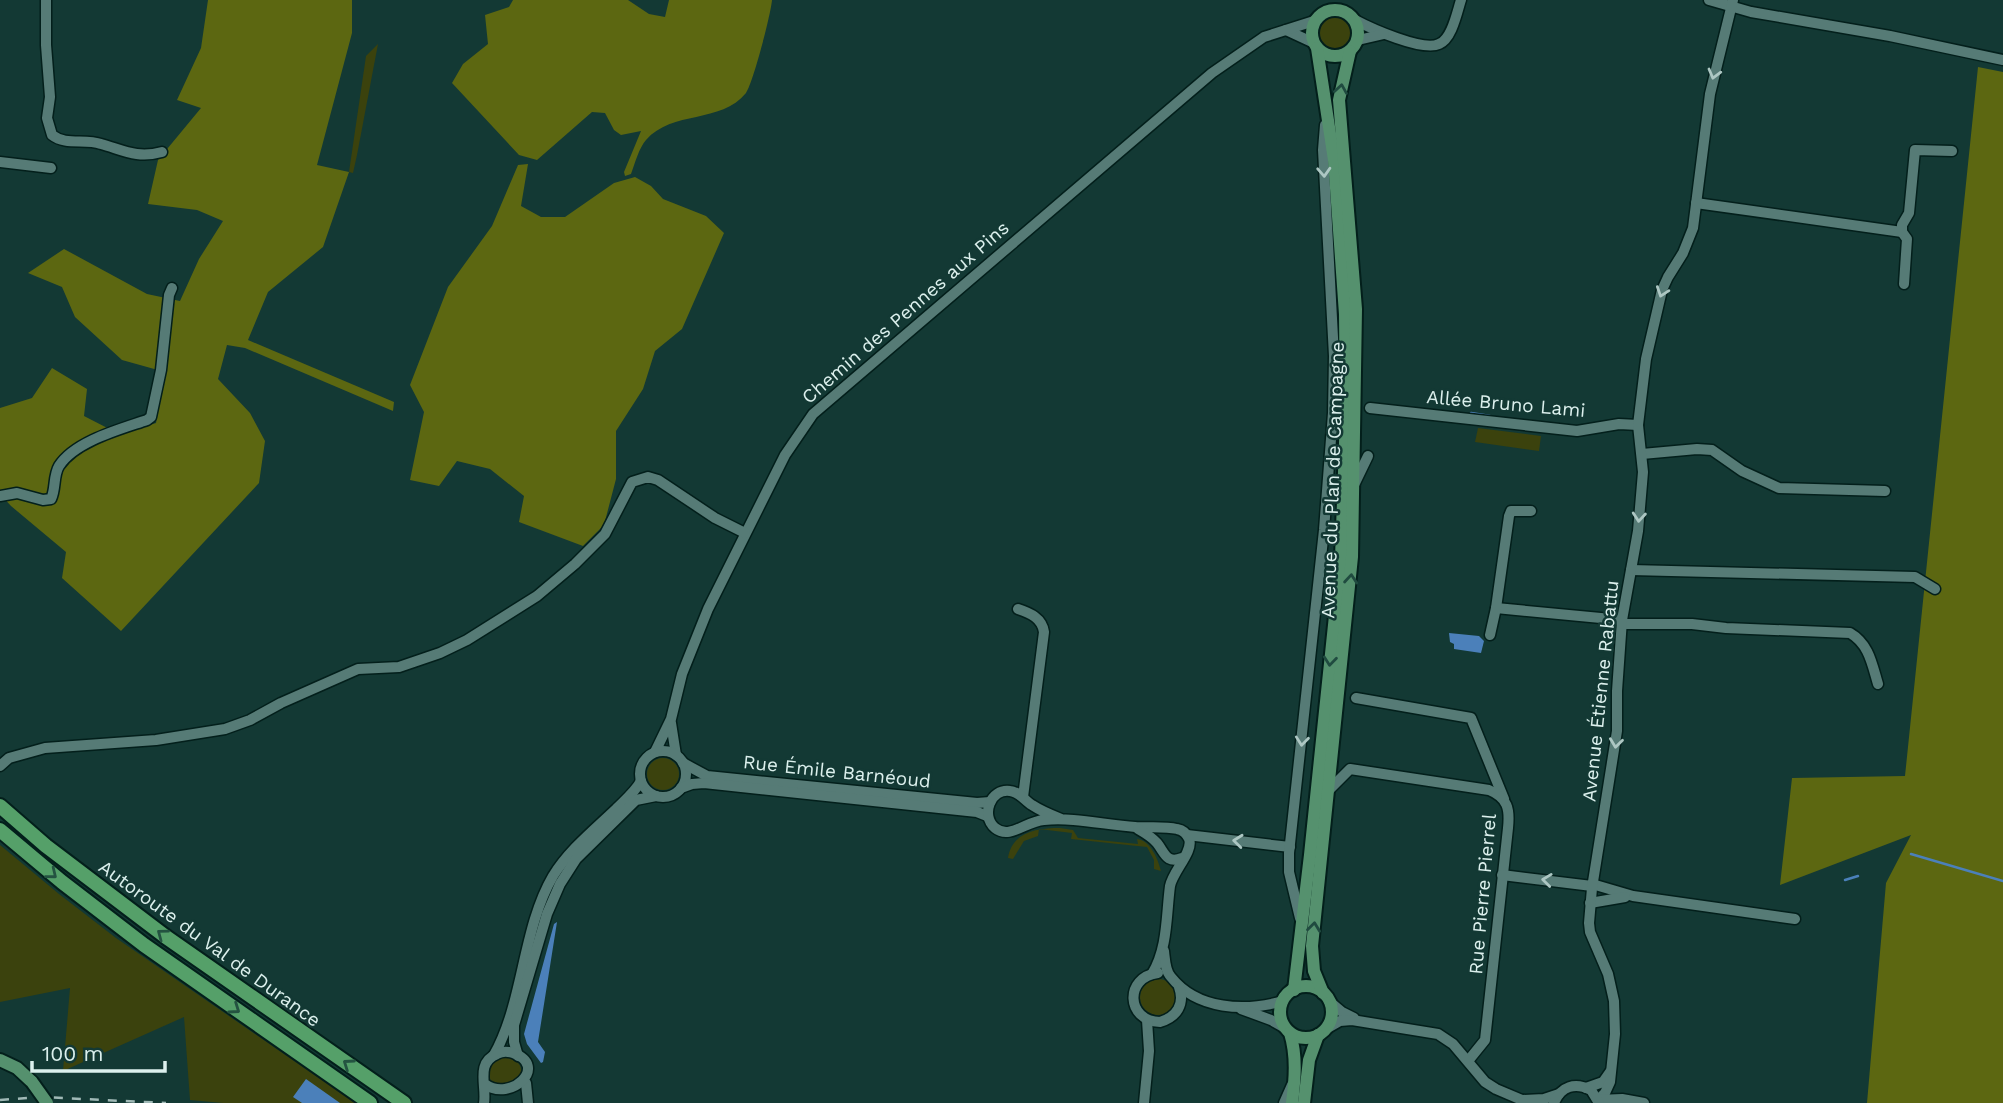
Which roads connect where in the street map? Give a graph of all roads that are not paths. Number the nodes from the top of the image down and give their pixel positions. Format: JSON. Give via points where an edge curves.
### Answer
{"nodes":[{"id":1,"x":46,"y":0,"type":"edge"},
{"id":2,"x":1351,"y":0,"type":"edge"},
{"id":3,"x":1461,"y":0,"type":"edge"},
{"id":4,"x":1709,"y":0,"type":"edge"},
{"id":5,"x":1732,"y":4,"type":"edge"},
{"id":6,"x":1329,"y":5,"type":"edge"},
{"id":7,"x":1354,"y":18,"type":"junction"},
{"id":8,"x":1314,"y":22,"type":"junction"},
{"id":9,"x":1285,"y":30,"type":"junction"},
{"id":10,"x":1385,"y":34,"type":"junction"},
{"id":11,"x":1315,"y":45,"type":"junction"},
{"id":12,"x":1354,"y":45,"type":"junction"},
{"id":13,"x":2003,"y":61,"type":"edge"},
{"id":14,"x":1327,"y":104,"type":"junction"},
{"id":15,"x":1952,"y":151,"type":"dead end"},
{"id":16,"x":162,"y":152,"type":"dead end"},
{"id":17,"x":0,"y":162,"type":"edge"},
{"id":18,"x":51,"y":168,"type":"dead end"},
{"id":19,"x":1696,"y":203,"type":"junction"},
{"id":20,"x":1902,"y":232,"type":"junction"},
{"id":21,"x":1904,"y":284,"type":"dead end"},
{"id":22,"x":172,"y":288,"type":"dead end"},
{"id":23,"x":1370,"y":408,"type":"dead end"},
{"id":24,"x":1638,"y":425,"type":"junction"},
{"id":25,"x":1642,"y":454,"type":"junction"},
{"id":26,"x":1368,"y":456,"type":"dead end"},
{"id":27,"x":1354,"y":486,"type":"junction"},
{"id":28,"x":1885,"y":491,"type":"dead end"},
{"id":29,"x":0,"y":496,"type":"edge"},
{"id":30,"x":1344,"y":502,"type":"junction"},
{"id":31,"x":1531,"y":511,"type":"dead end"},
{"id":32,"x":1324,"y":530,"type":"junction"},
{"id":33,"x":745,"y":533,"type":"junction"},
{"id":34,"x":1631,"y":570,"type":"junction"},
{"id":35,"x":1934,"y":589,"type":"dead end"},
{"id":36,"x":1496,"y":608,"type":"junction"},
{"id":37,"x":1018,"y":609,"type":"dead end"},
{"id":38,"x":1622,"y":622,"type":"junction"},
{"id":39,"x":1490,"y":635,"type":"dead end"},
{"id":40,"x":1878,"y":684,"type":"dead end"},
{"id":41,"x":1356,"y":698,"type":"dead end"},
{"id":42,"x":671,"y":719,"type":"junction"},
{"id":43,"x":655,"y":752,"type":"junction"},
{"id":44,"x":680,"y":759,"type":"junction"},
{"id":45,"x":1,"y":764,"type":"edge"},
{"id":46,"x":1026,"y":765,"type":"junction"},
{"id":47,"x":641,"y":781,"type":"junction"},
{"id":48,"x":681,"y":788,"type":"junction"},
{"id":49,"x":1009,"y":790,"type":"junction"},
{"id":50,"x":1329,"y":790,"type":"junction"},
{"id":51,"x":656,"y":796,"type":"junction"},
{"id":52,"x":1024,"y":799,"type":"junction"},
{"id":53,"x":1504,"y":800,"type":"junction"},
{"id":54,"x":990,"y":802,"type":"junction"},
{"id":55,"x":0,"y":806,"type":"edge"},
{"id":56,"x":987,"y":816,"type":"junction"},
{"id":57,"x":1061,"y":819,"type":"junction"},
{"id":58,"x":1024,"y":825,"type":"junction"},
{"id":59,"x":1135,"y":827,"type":"junction"},
{"id":60,"x":1173,"y":829,"type":"junction"},
{"id":61,"x":0,"y":830,"type":"edge"},
{"id":62,"x":1187,"y":835,"type":"junction"},
{"id":63,"x":1159,"y":846,"type":"junction"},
{"id":64,"x":1290,"y":847,"type":"junction"},
{"id":65,"x":1166,"y":858,"type":"junction"},
{"id":66,"x":1182,"y":858,"type":"junction"},
{"id":67,"x":1502,"y":875,"type":"junction"},
{"id":68,"x":1171,"y":883,"type":"junction"},
{"id":69,"x":1592,"y":886,"type":"junction"},
{"id":70,"x":1633,"y":896,"type":"junction"},
{"id":71,"x":1590,"y":903,"type":"junction"},
{"id":72,"x":1795,"y":919,"type":"dead end"},
{"id":73,"x":1302,"y":925,"type":"junction"},
{"id":74,"x":1163,"y":947,"type":"junction"},
{"id":75,"x":1152,"y":974,"type":"junction"},
{"id":76,"x":1170,"y":977,"type":"junction"},
{"id":77,"x":1179,"y":987,"type":"junction"},
{"id":78,"x":1294,"y":989,"type":"junction"},
{"id":79,"x":1326,"y":997,"type":"junction"},
{"id":80,"x":1283,"y":1001,"type":"junction"},
{"id":81,"x":1206,"y":1003,"type":"junction"},
{"id":82,"x":1234,"y":1006,"type":"junction"},
{"id":83,"x":1179,"y":1010,"type":"junction"},
{"id":84,"x":1147,"y":1020,"type":"junction"},
{"id":85,"x":1368,"y":1021,"type":"junction"},
{"id":86,"x":1160,"y":1022,"type":"junction"},
{"id":87,"x":1287,"y":1030,"type":"junction"},
{"id":88,"x":1322,"y":1032,"type":"junction"},
{"id":89,"x":1149,"y":1051,"type":"junction"},
{"id":90,"x":494,"y":1055,"type":"junction"},
{"id":91,"x":518,"y":1056,"type":"junction"},
{"id":92,"x":0,"y":1060,"type":"edge"},
{"id":93,"x":1468,"y":1061,"type":"junction"},
{"id":94,"x":1611,"y":1077,"type":"junction"},
{"id":95,"x":1295,"y":1078,"type":"junction"},
{"id":96,"x":526,"y":1083,"type":"junction"},
{"id":97,"x":485,"y":1084,"type":"junction"},
{"id":98,"x":1586,"y":1088,"type":"junction"},
{"id":99,"x":1556,"y":1098,"type":"edge"},
{"id":100,"x":502,"y":1101,"type":"edge"},
{"id":101,"x":1524,"y":1101,"type":"edge"},
{"id":102,"x":1599,"y":1102,"type":"edge"},
{"id":103,"x":47,"y":1103,"type":"edge"},
{"id":104,"x":370,"y":1103,"type":"edge"},
{"id":105,"x":404,"y":1103,"type":"edge"},
{"id":106,"x":484,"y":1103,"type":"edge"},
{"id":107,"x":528,"y":1103,"type":"edge"},
{"id":108,"x":1144,"y":1103,"type":"edge"},
{"id":109,"x":1284,"y":1103,"type":"edge"},
{"id":110,"x":1292,"y":1103,"type":"edge"},
{"id":111,"x":1304,"y":1103,"type":"edge"},
{"id":112,"x":1637,"y":1103,"type":"edge"}],
"edges":[{"from":1,"to":16,"type":"street","via":[[47,118],[52,135],[64,141],[101,143],[123,153]]},
{"from":2,"to":7,"type":"main road"},
{"from":3,"to":10,"type":"street","via":[[1440,44]]},
{"from":4,"to":5,"type":"street"},
{"from":5,"to":13,"type":"street"},
{"from":5,"to":19,"type":"street","name":"Avenue Étienne Rabattu","one_way":true,"via":[[1710,94]]},
{"from":6,"to":7,"type":"main road"},
{"from":6,"to":8,"type":"main road"},
{"from":7,"to":10,"type":"street"},
{"from":7,"to":12,"type":"main road","via":[[1359,33]]},
{"from":8,"to":9,"type":"street","name":"Chemin des Pennes aux Pins"},
{"from":8,"to":11,"type":"main road"},
{"from":9,"to":11,"type":"street"},
{"from":9,"to":33,"type":"street","name":"Chemin des Pennes aux Pins","via":[[1264,37],[1212,73],[824,403],[793,441]]},
{"from":10,"to":12,"type":"street"},
{"from":11,"to":12,"type":"main road","via":[[1329,56],[1344,55]]},
{"from":11,"to":14,"type":"main road","name":"Avenue du Plan de Campagne"},
{"from":27,"to":12,"type":"main road","name":"Avenue du Plan de Campagne","one_way":true,"via":[[1356,309],[1339,100]]},
{"from":14,"to":30,"type":"main road","name":"Avenue du Plan de Campagne","via":[[1345,314]]},
{"from":14,"to":32,"type":"street","one_way":true,"via":[[1323,150],[1334,356]]},
{"from":15,"to":20,"type":"street","via":[[1915,150],[1909,213]]},
{"from":17,"to":18,"type":"street"},
{"from":19,"to":20,"type":"street"},
{"from":19,"to":24,"type":"street","name":"Avenue Étienne Rabattu","one_way":true,"via":[[1688,242],[1659,300]]},
{"from":20,"to":21,"type":"street","via":[[1907,239]]},
{"from":22,"to":29,"type":"street","via":[[151,417],[92,440],[64,461],[56,473],[51,499],[17,493]]},
{"from":23,"to":24,"type":"street","name":"Allée Bruno Lami","via":[[1577,431]]},
{"from":24,"to":25,"type":"street","name":"Avenue Étienne Rabattu"},
{"from":25,"to":28,"type":"street","via":[[1712,450],[1779,488]]},
{"from":25,"to":34,"type":"street","name":"Avenue Étienne Rabattu","one_way":true},
{"from":26,"to":27,"type":"street"},
{"from":50,"to":27,"type":"main road","name":"Avenue du Plan de Campagne","one_way":true,"via":[[1353,557]]},
{"from":30,"to":32,"type":"street"},
{"from":30,"to":73,"type":"main road","name":"Avenue du Plan de Campagne","one_way":true},
{"from":31,"to":36,"type":"street","via":[[1511,511],[1508,516]]},
{"from":32,"to":64,"type":"street","one_way":true},
{"from":33,"to":42,"type":"street","name":"Chemin des Pennes aux Pins","via":[[694,640]]},
{"from":33,"to":45,"type":"street","via":[[658,480],[636,479],[605,534],[575,564],[537,596],[440,653],[399,667],[358,669],[225,729],[156,740],[46,748]]},
{"from":34,"to":35,"type":"street","via":[[1915,577]]},
{"from":34,"to":38,"type":"street","name":"Avenue Étienne Rabattu"},
{"from":36,"to":38,"type":"street"},
{"from":36,"to":39,"type":"street"},
{"from":37,"to":46,"type":"street","via":[[1038,618],[1044,632]]},
{"from":38,"to":40,"type":"street","via":[[1850,633],[1867,648]]},
{"from":38,"to":69,"type":"street","name":"Avenue Étienne Rabattu","one_way":true,"via":[[1617,731]]},
{"from":41,"to":53,"type":"street","via":[[1471,718]]},
{"from":42,"to":43,"type":"street","name":"Chemin des Pennes aux Pins"},
{"from":42,"to":44,"type":"street","name":"Chemin des Pennes aux Pins"},
{"from":43,"to":44,"type":"street"},
{"from":43,"to":47,"type":"street","via":[[643,763]]},
{"from":44,"to":48,"type":"street","via":[[686,776]]},
{"from":44,"to":54,"type":"street","name":"Rue Émile Barnéoud","via":[[707,776]]},
{"from":46,"to":49,"type":"street"},
{"from":46,"to":52,"type":"street"},
{"from":47,"to":51,"type":"street"},
{"from":47,"to":90,"type":"street","via":[[553,876]]},
{"from":48,"to":51,"type":"street","via":[[669,797]]},
{"from":48,"to":56,"type":"street","name":"Rue Émile Barnéoud","via":[[704,783]]},
{"from":49,"to":52,"type":"street","name":"Rue Émile Barnéoud"},
{"from":49,"to":54,"type":"street"},
{"from":50,"to":53,"type":"street","name":"Rue Pierre Pierrel","via":[[1350,769],[1489,790]]},
{"from":79,"to":50,"type":"main road","name":"Avenue du Plan de Campagne","one_way":true,"via":[[1314,971],[1312,946]]},
{"from":51,"to":91,"type":"street","via":[[636,800],[576,859],[560,884],[514,1025]]},
{"from":52,"to":57,"type":"street","name":"Rue Émile Barnéoud"},
{"from":52,"to":58,"type":"street","via":[[1029,814]]},
{"from":53,"to":67,"type":"street","name":"Rue Pierre Pierrel","via":[[1509,813]]},
{"from":54,"to":56,"type":"street"},
{"from":105,"to":55,"type":"highway","name":"Autoroute du Val de Durance","one_way":true,"via":[[166,937]]},
{"from":56,"to":58,"type":"street","name":"Rue Émile Barnéoud","via":[[1001,831],[1013,832]]},
{"from":57,"to":58,"type":"street","name":"Rue Émile Barnéoud"},
{"from":57,"to":59,"type":"street","name":"Rue Émile Barnéoud"},
{"from":59,"to":60,"type":"street","name":"Rue Émile Barnéoud"},
{"from":59,"to":63,"type":"street"},
{"from":60,"to":62,"type":"street"},
{"from":60,"to":63,"type":"street","via":[[1164,833]]},
{"from":61,"to":104,"type":"highway","name":"Autoroute du Val de Durance","one_way":true,"via":[[144,945]]},
{"from":64,"to":62,"type":"street","one_way":true},
{"from":62,"to":66,"type":"street","via":[[1191,845]]},
{"from":63,"to":65,"type":"street"},
{"from":64,"to":73,"type":"street","via":[[1289,872]]},
{"from":65,"to":66,"type":"street"},
{"from":65,"to":68,"type":"street"},
{"from":66,"to":68,"type":"street"},
{"from":69,"to":67,"type":"street","one_way":true},
{"from":67,"to":93,"type":"street","name":"Rue Pierre Pierrel","via":[[1485,1040]]},
{"from":68,"to":74,"type":"street"},
{"from":69,"to":70,"type":"street"},
{"from":69,"to":71,"type":"street","name":"Avenue Étienne Rabattu"},
{"from":70,"to":71,"type":"street"},
{"from":70,"to":72,"type":"street"},
{"from":71,"to":94,"type":"street","name":"Avenue Étienne Rabattu","via":[[1590,932],[1614,995]]},
{"from":73,"to":78,"type":"main road","name":"Avenue du Plan de Campagne"},
{"from":74,"to":75,"type":"street"},
{"from":74,"to":76,"type":"street"},
{"from":75,"to":76,"type":"street"},
{"from":75,"to":84,"type":"street","via":[[1139,982],[1133,998],[1137,1011]]},
{"from":76,"to":77,"type":"street"},
{"from":77,"to":81,"type":"street"},
{"from":77,"to":83,"type":"street"},
{"from":78,"to":79,"type":"main road","via":[[1312,987]]},
{"from":78,"to":80,"type":"main road"},
{"from":79,"to":85,"type":"street","via":[[1346,1014]]},
{"from":79,"to":88,"type":"main road","via":[[1332,1013]]},
{"from":80,"to":82,"type":"street"},
{"from":80,"to":87,"type":"main road","via":[[1280,1015]]},
{"from":81,"to":82,"type":"street"},
{"from":81,"to":83,"type":"street"},
{"from":82,"to":87,"type":"street"},
{"from":83,"to":86,"type":"street"},
{"from":84,"to":86,"type":"street"},
{"from":84,"to":89,"type":"street"},
{"from":85,"to":88,"type":"street","via":[[1343,1020]]},
{"from":85,"to":93,"type":"street","via":[[1433,1032]]},
{"from":86,"to":89,"type":"street"},
{"from":87,"to":88,"type":"main road","via":[[1307,1038]]},
{"from":87,"to":95,"type":"main road"},
{"from":88,"to":111,"type":"main road","via":[[1310,1060]]},
{"from":89,"to":108,"type":"street"},
{"from":90,"to":91,"type":"street","via":[[506,1051]]},
{"from":90,"to":97,"type":"street","via":[[483,1069]]},
{"from":91,"to":96,"type":"street","via":[[527,1070]]},
{"from":92,"to":103,"type":"main road","bridge":true,"via":[[17,1068]]},
{"from":93,"to":101,"type":"street","via":[[1485,1082]]},
{"from":94,"to":98,"type":"street"},
{"from":94,"to":102,"type":"street"},
{"from":94,"to":112,"type":"street","via":[[1620,1095]]},
{"from":95,"to":109,"type":"street"},
{"from":95,"to":110,"type":"main road"},
{"from":96,"to":100,"type":"street"},
{"from":96,"to":107,"type":"street"},
{"from":97,"to":100,"type":"street"},
{"from":97,"to":106,"type":"street"},
{"from":98,"to":99,"type":"street","via":[[1569,1087]]},
{"from":98,"to":102,"type":"street"},
{"from":99,"to":101,"type":"street"},
{"from":102,"to":112,"type":"street","via":[[1622,1099]]}]}
